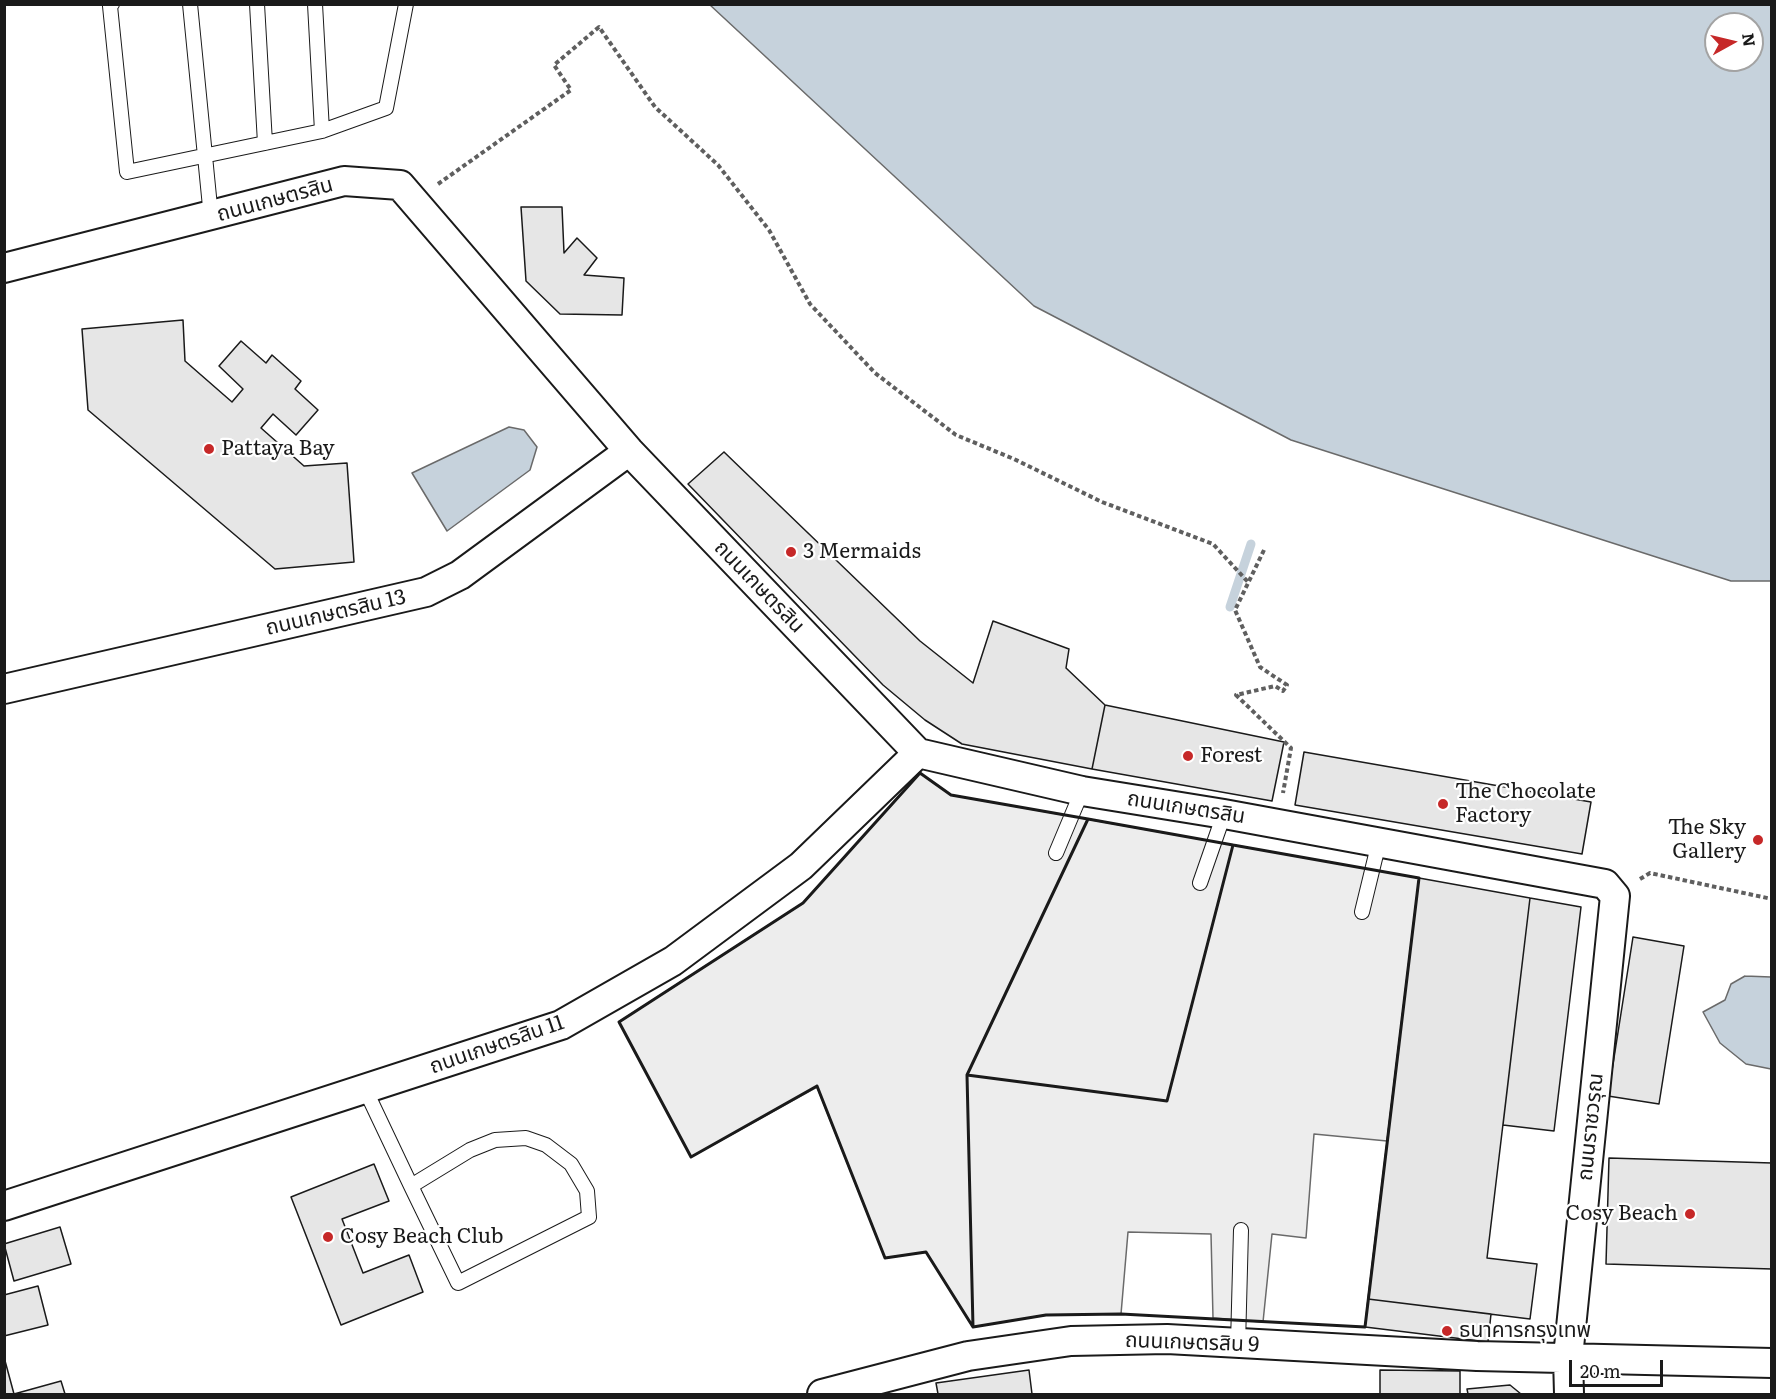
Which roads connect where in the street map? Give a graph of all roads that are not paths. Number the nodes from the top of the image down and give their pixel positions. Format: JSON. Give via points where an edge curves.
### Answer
{"nodes":[{"id":1,"x":112,"y":4,"type":"edge"},
{"id":2,"x":190,"y":4,"type":"edge"},
{"id":3,"x":257,"y":4,"type":"edge"},
{"id":4,"x":315,"y":4,"type":"edge"},
{"id":5,"x":406,"y":4,"type":"edge"},
{"id":6,"x":322,"y":131,"type":"junction"},
{"id":7,"x":265,"y":143,"type":"junction"},
{"id":8,"x":204,"y":155,"type":"junction"},
{"id":9,"x":210,"y":217,"type":"junction"},
{"id":10,"x":4,"y":268,"type":"edge"},
{"id":11,"x":629,"y":451,"type":"junction"},
{"id":12,"x":4,"y":689,"type":"edge"},
{"id":13,"x":918,"y":753,"type":"junction"},
{"id":14,"x":1082,"y":791,"type":"junction"},
{"id":15,"x":1224,"y":814,"type":"junction"},
{"id":16,"x":1379,"y":842,"type":"junction"},
{"id":17,"x":1056,"y":854,"type":"dead end"},
{"id":18,"x":1200,"y":883,"type":"dead end"},
{"id":19,"x":1615,"y":896,"type":"joint"},
{"id":20,"x":1362,"y":912,"type":"dead end"},
{"id":21,"x":365,"y":1089,"type":"junction"},
{"id":22,"x":411,"y":1186,"type":"junction"},
{"id":23,"x":4,"y":1206,"type":"edge"},
{"id":24,"x":1241,"y":1230,"type":"dead end"},
{"id":25,"x":1238,"y":1344,"type":"junction"},
{"id":26,"x":1568,"y":1357,"type":"junction"},
{"id":27,"x":1772,"y":1363,"type":"edge"},
{"id":28,"x":822,"y":1395,"type":"edge"},
{"id":29,"x":1569,"y":1395,"type":"edge"}],
"edges":[{"from":1,"to":8,"type":"lane","via":[[127,172]]},
{"from":2,"to":8,"type":"lane"},
{"from":3,"to":7,"type":"lane"},
{"from":4,"to":6,"type":"lane"},
{"from":5,"to":6,"type":"lane","via":[[386,108]]},
{"from":6,"to":7,"type":"lane"},
{"from":7,"to":8,"type":"lane"},
{"from":8,"to":9,"type":"lane"},
{"from":9,"to":10,"type":"street","name":"ถนนเกษตรสิน"},
{"from":9,"to":11,"type":"street","name":"ถนนเกษตรสิน","via":[[344,181],[400,185]]},
{"from":11,"to":12,"type":"street","name":"ถนนเกษตรสิน 13","via":[[460,575],[426,592]]},
{"from":11,"to":13,"type":"street","name":"ถนนเกษตรสิน"},
{"from":13,"to":14,"type":"street","name":"ถนนเกษตรสิน"},
{"from":13,"to":21,"type":"street","name":"ถนนเกษตรสิน 11","via":[[801,867],[674,961],[561,1025]]},
{"from":14,"to":15,"type":"street","name":"ถนนเกษตรสิน"},
{"from":14,"to":17,"type":"lane"},
{"from":15,"to":16,"type":"street","name":"ถนนเกษตรสิน"},
{"from":15,"to":18,"type":"lane"},
{"from":16,"to":19,"type":"street","name":"ถนนเกษตรสิน","via":[[1605,884]]},
{"from":16,"to":20,"type":"lane"},
{"from":19,"to":26,"type":"street","name":"ถนนราชวรุณ"},
{"from":21,"to":22,"type":"lane"},
{"from":21,"to":23,"type":"street","name":"ถนนเกษตรสิน 11"},
{"from":22,"to":22,"type":"lane","via":[[458,1283],[589,1217],[586,1191],[571,1164],[546,1145],[526,1138],[495,1140],[470,1150]]},
{"from":24,"to":25,"type":"lane"},
{"from":25,"to":26,"type":"street","name":"ถนนเกษตรสิน 9"},
{"from":25,"to":28,"type":"street","name":"ถนนเกษตรสิน 9","via":[[1167,1339],[1071,1341],[968,1356]]},
{"from":26,"to":27,"type":"street","name":"ถนนเกษตรสิน 9"},
{"from":26,"to":29,"type":"street","name":"ถนนราชวรุณ"}]}
